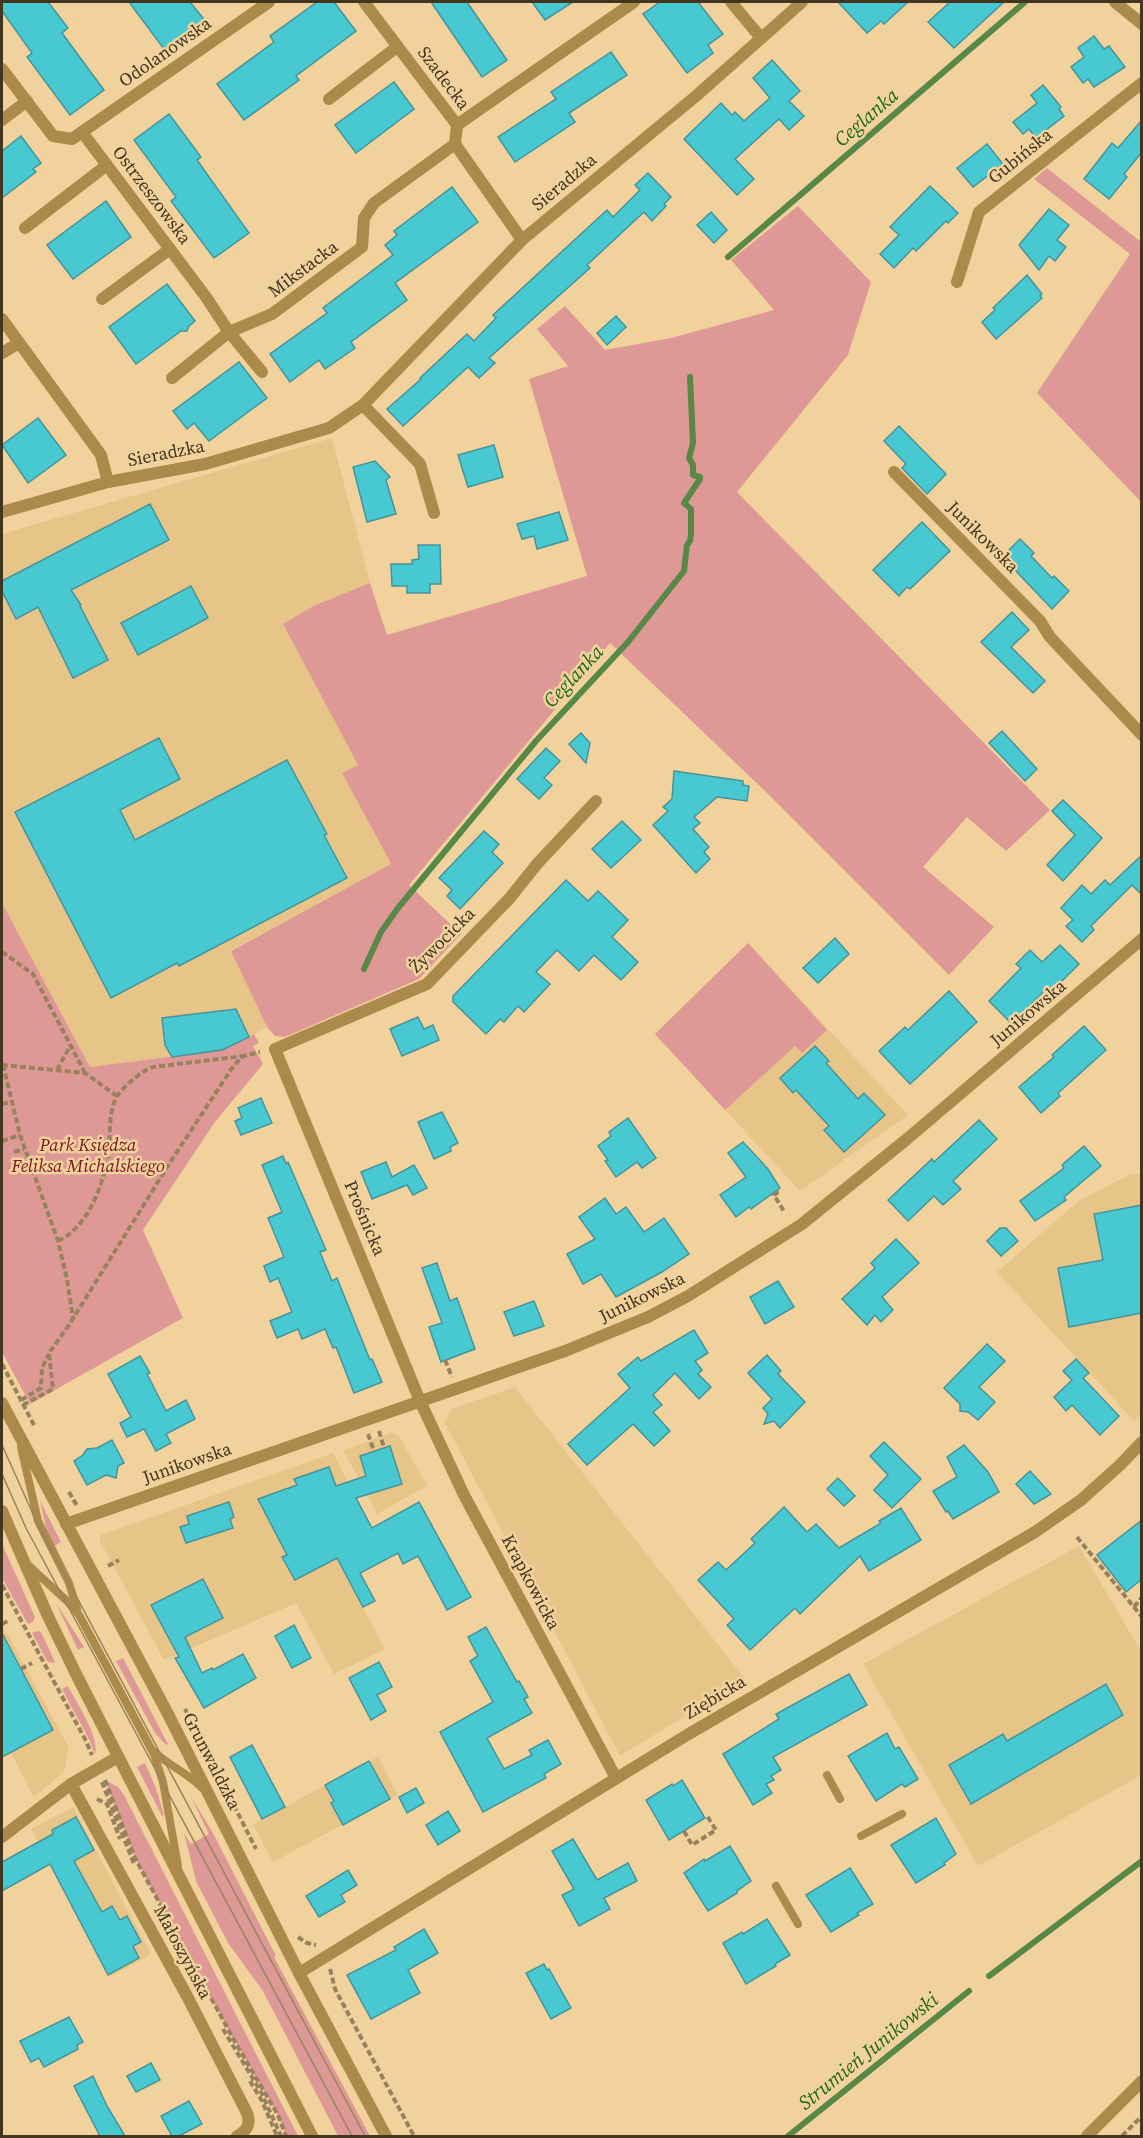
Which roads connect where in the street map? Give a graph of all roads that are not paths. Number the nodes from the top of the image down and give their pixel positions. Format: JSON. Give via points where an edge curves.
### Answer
{"nodes":[{"id":1,"x":269,"y":2,"type":"edge"},
{"id":2,"x":364,"y":2,"type":"edge"},
{"id":3,"x":634,"y":2,"type":"edge"},
{"id":4,"x":731,"y":2,"type":"edge"},
{"id":5,"x":802,"y":2,"type":"edge"},
{"id":6,"x":1115,"y":2,"type":"edge"},
{"id":7,"x":1142,"y":24,"type":"edge"},
{"id":8,"x":761,"y":38,"type":"junction"},
{"id":9,"x":397,"y":47,"type":"junction"},
{"id":10,"x":2,"y":69,"type":"edge"},
{"id":11,"x":1142,"y":83,"type":"edge"},
{"id":12,"x":329,"y":99,"type":"dead end"},
{"id":13,"x":27,"y":101,"type":"junction"},
{"id":14,"x":2,"y":120,"type":"edge"},
{"id":15,"x":457,"y":125,"type":"junction"},
{"id":16,"x":82,"y":132,"type":"junction"},
{"id":17,"x":455,"y":144,"type":"junction"},
{"id":18,"x":107,"y":165,"type":"junction"},
{"id":19,"x":25,"y":228,"type":"dead end"},
{"id":20,"x":522,"y":240,"type":"junction"},
{"id":21,"x":170,"y":249,"type":"junction"},
{"id":22,"x":957,"y":282,"type":"dead end"},
{"id":23,"x":102,"y":299,"type":"dead end"},
{"id":24,"x":2,"y":319,"type":"edge"},
{"id":25,"x":230,"y":332,"type":"junction"},
{"id":26,"x":20,"y":344,"type":"junction"},
{"id":27,"x":2,"y":353,"type":"edge"},
{"id":28,"x":262,"y":372,"type":"dead end"},
{"id":29,"x":172,"y":378,"type":"dead end"},
{"id":30,"x":363,"y":405,"type":"junction"},
{"id":31,"x":894,"y":472,"type":"dead end"},
{"id":32,"x":108,"y":482,"type":"junction"},
{"id":33,"x":2,"y":512,"type":"edge"},
{"id":34,"x":434,"y":513,"type":"dead end"},
{"id":35,"x":1142,"y":735,"type":"edge"},
{"id":36,"x":596,"y":801,"type":"dead end"},
{"id":37,"x":1142,"y":939,"type":"edge"},
{"id":38,"x":275,"y":1049,"type":"joint"},
{"id":39,"x":420,"y":1401,"type":"junction"},
{"id":40,"x":2,"y":1403,"type":"edge"},
{"id":41,"x":15,"y":1428,"type":"junction"},
{"id":42,"x":1142,"y":1442,"type":"edge"},
{"id":43,"x":2,"y":1511,"type":"edge"},
{"id":44,"x":66,"y":1524,"type":"junction"},
{"id":45,"x":17,"y":1547,"type":"junction"},
{"id":46,"x":79,"y":1615,"type":"junction"},
{"id":47,"x":150,"y":1747,"type":"junction"},
{"id":48,"x":118,"y":1757,"type":"junction"},
{"id":49,"x":827,"y":1775,"type":"dead end"},
{"id":50,"x":616,"y":1778,"type":"junction"},
{"id":51,"x":71,"y":1784,"type":"junction"},
{"id":52,"x":840,"y":1799,"type":"dead end"},
{"id":53,"x":215,"y":1808,"type":"junction"},
{"id":54,"x":902,"y":1814,"type":"dead end"},
{"id":55,"x":861,"y":1836,"type":"dead end"},
{"id":56,"x":2,"y":1837,"type":"edge"},
{"id":57,"x":776,"y":1886,"type":"dead end"},
{"id":58,"x":184,"y":1888,"type":"junction"},
{"id":59,"x":798,"y":1924,"type":"dead end"},
{"id":60,"x":299,"y":1973,"type":"junction"},
{"id":61,"x":1142,"y":2081,"type":"edge"},
{"id":62,"x":237,"y":2136,"type":"edge"},
{"id":63,"x":312,"y":2136,"type":"edge"},
{"id":64,"x":386,"y":2136,"type":"edge"},
{"id":65,"x":1087,"y":2136,"type":"edge"}],
"edges":[{"from":1,"to":16,"type":"street","name":"Odolanowska"},
{"from":2,"to":9,"type":"street","name":"Szadecka"},
{"from":3,"to":15,"type":"street"},
{"from":4,"to":8,"type":"street"},
{"from":5,"to":8,"type":"street","name":"Sieradzka"},
{"from":6,"to":7,"type":"street"},
{"from":8,"to":20,"type":"street","name":"Sieradzka"},
{"from":9,"to":12,"type":"street"},
{"from":9,"to":15,"type":"street","name":"Szadecka"},
{"from":10,"to":13,"type":"street"},
{"from":11,"to":22,"type":"street","name":"Gubińska","via":[[979,212]]},
{"from":13,"to":14,"type":"street"},
{"from":13,"to":16,"type":"street","via":[[53,136],[72,139]]},
{"from":15,"to":17,"type":"street","name":"Szadecka"},
{"from":16,"to":18,"type":"street","name":"Ostrzeszowska"},
{"from":17,"to":20,"type":"street"},
{"from":17,"to":25,"type":"street","name":"Mikstacka","via":[[374,203],[364,218],[362,247],[272,314]]},
{"from":18,"to":19,"type":"street"},
{"from":18,"to":21,"type":"street","name":"Ostrzeszowska"},
{"from":20,"to":30,"type":"street","name":"Sieradzka"},
{"from":21,"to":23,"type":"street"},
{"from":21,"to":25,"type":"street","name":"Ostrzeszowska"},
{"from":24,"to":26,"type":"street","name":"Sieradzka"},
{"from":25,"to":28,"type":"street","name":"Ostrzeszowska"},
{"from":25,"to":29,"type":"street","name":"Mikstacka"},
{"from":26,"to":27,"type":"street"},
{"from":26,"to":32,"type":"street","name":"Sieradzka","via":[[101,455]]},
{"from":30,"to":32,"type":"street","name":"Sieradzka","via":[[329,428],[205,464]]},
{"from":30,"to":34,"type":"street","via":[[420,464]]},
{"from":31,"to":35,"type":"street","name":"Junikowska","via":[[1040,621],[1050,637]]},
{"from":32,"to":33,"type":"street","name":"Sieradzka"},
{"from":36,"to":38,"type":"street","name":"Żywocicka","via":[[427,984]]},
{"from":37,"to":39,"type":"street","name":"Junikowska","via":[[907,1139],[786,1236],[648,1317],[565,1351]]},
{"from":38,"to":39,"type":"street","name":"Prośnicka"},
{"from":39,"to":44,"type":"street","name":"Junikowska"},
{"from":39,"to":50,"type":"street","name":"Krapkowicka","via":[[464,1495]]},
{"from":40,"to":41,"type":"street","name":"Grunwaldzka"},
{"from":41,"to":44,"type":"street","name":"Grunwaldzka"},
{"from":41,"to":46,"type":"lane","via":[[40,1530],[69,1583]]},
{"from":42,"to":50,"type":"street","name":"Ziębicka","via":[[1081,1500],[1035,1532]]},
{"from":43,"to":45,"type":"street"},
{"from":44,"to":53,"type":"street","name":"Grunwaldzka"},
{"from":45,"to":46,"type":"lane","via":[[27,1564]]},
{"from":45,"to":48,"type":"street"},
{"from":46,"to":47,"type":"lane"},
{"from":47,"to":53,"type":"lane","via":[[191,1777]]},
{"from":47,"to":58,"type":"lane","via":[[163,1782]]},
{"from":48,"to":51,"type":"street"},
{"from":48,"to":58,"type":"street"},
{"from":49,"to":52,"type":"lane"},
{"from":50,"to":60,"type":"street","name":"Ziębicka"},
{"from":51,"to":56,"type":"street"},
{"from":51,"to":62,"type":"street","name":"Małoszyńska","via":[[247,2113],[249,2124]]},
{"from":53,"to":60,"type":"street","name":"Grunwaldzka"},
{"from":54,"to":55,"type":"lane"},
{"from":57,"to":59,"type":"lane"},
{"from":58,"to":63,"type":"street"},
{"from":60,"to":64,"type":"street","name":"Grunwaldzka"},
{"from":61,"to":65,"type":"street"}]}
